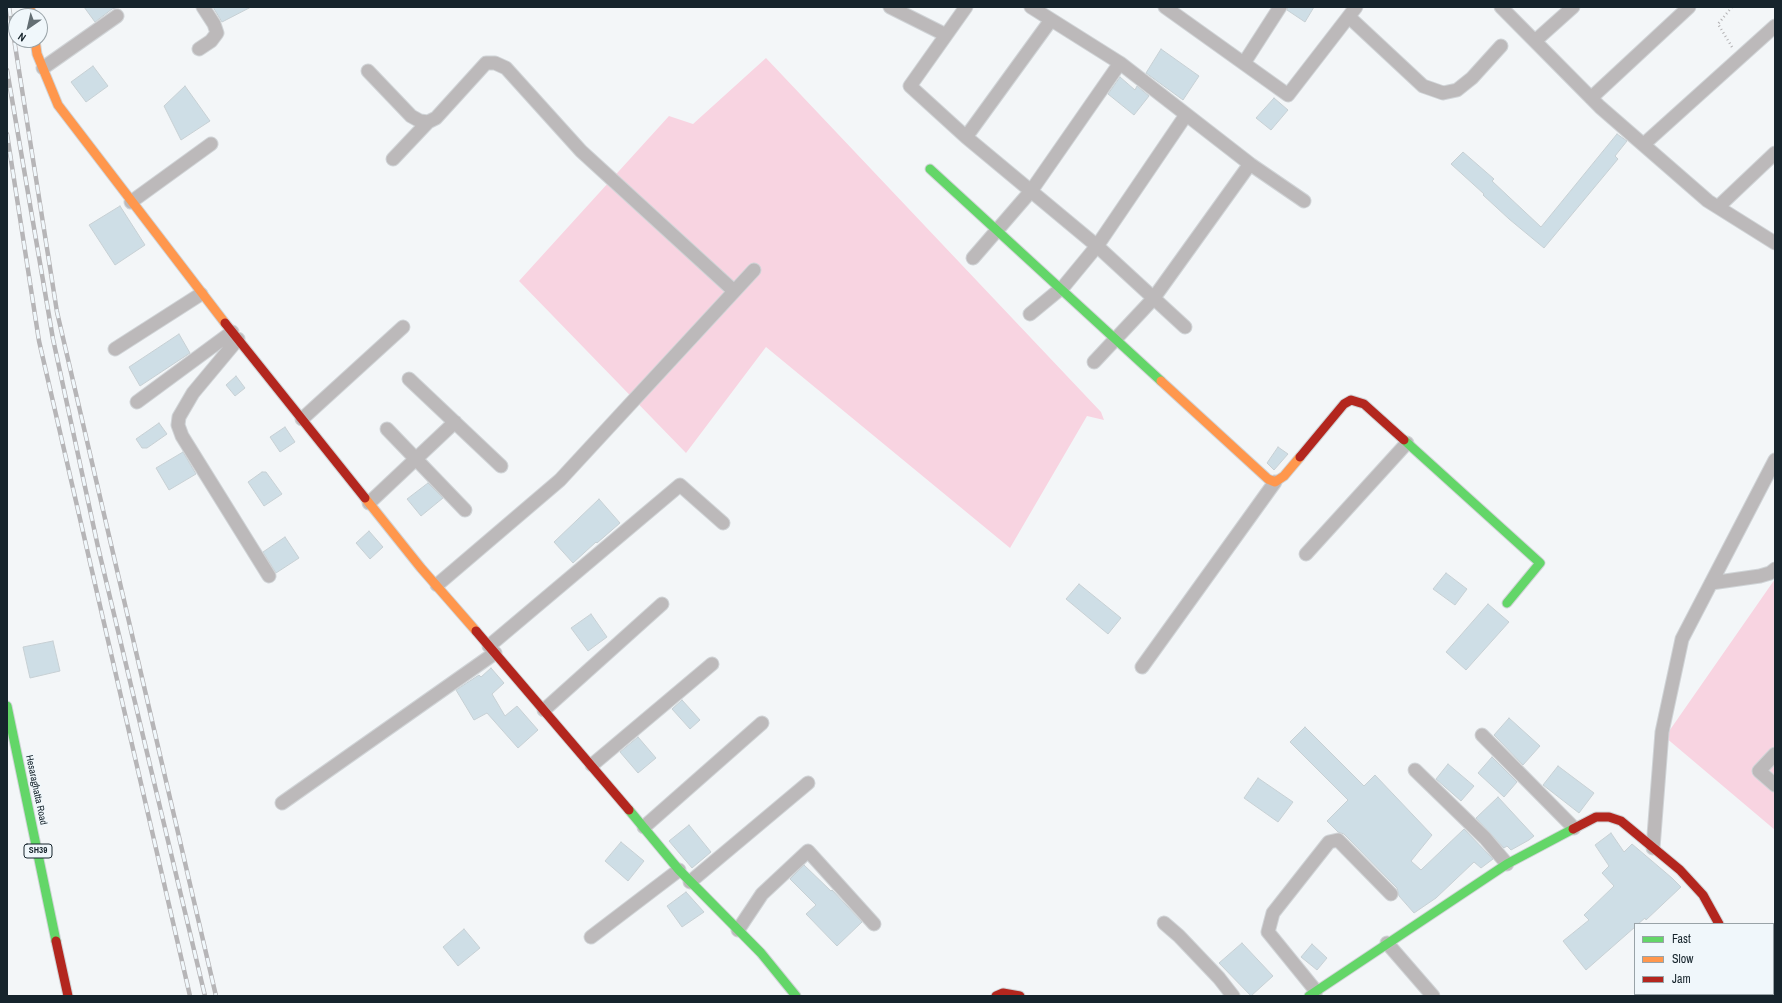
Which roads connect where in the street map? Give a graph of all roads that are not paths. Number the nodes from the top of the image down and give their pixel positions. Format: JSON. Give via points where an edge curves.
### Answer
{"nodes":[{"id":1,"x":204,"y":7,"type":"edge"},
{"id":2,"x":890,"y":7,"type":"edge"},
{"id":3,"x":966,"y":7,"type":"edge"},
{"id":4,"x":1031,"y":7,"type":"edge"},
{"id":5,"x":1165,"y":7,"type":"edge"},
{"id":6,"x":1280,"y":7,"type":"edge"},
{"id":7,"x":1501,"y":7,"type":"edge"},
{"id":8,"x":1573,"y":7,"type":"edge"},
{"id":9,"x":1689,"y":7,"type":"edge"},
{"id":10,"x":1182,"y":12,"type":"edge"},
{"id":11,"x":1353,"y":12,"type":"edge"},
{"id":12,"x":117,"y":16,"type":"dead end"},
{"id":13,"x":1051,"y":20,"type":"junction"},
{"id":14,"x":1775,"y":26,"type":"edge"},
{"id":15,"x":946,"y":35,"type":"junction"},
{"id":16,"x":1535,"y":41,"type":"junction"},
{"id":17,"x":1501,"y":46,"type":"dead end"},
{"id":18,"x":36,"y":48,"type":"edge"},
{"id":19,"x":199,"y":49,"type":"dead end"},
{"id":20,"x":1120,"y":63,"type":"junction"},
{"id":21,"x":1244,"y":63,"type":"junction"},
{"id":22,"x":43,"y":68,"type":"junction"},
{"id":23,"x":368,"y":71,"type":"dead end"},
{"id":24,"x":1591,"y":98,"type":"junction"},
{"id":25,"x":1186,"y":115,"type":"junction"},
{"id":26,"x":428,"y":122,"type":"junction"},
{"id":27,"x":966,"y":137,"type":"junction"},
{"id":28,"x":211,"y":144,"type":"dead end"},
{"id":29,"x":1644,"y":144,"type":"junction"},
{"id":30,"x":1775,"y":153,"type":"edge"},
{"id":31,"x":393,"y":159,"type":"dead end"},
{"id":32,"x":1250,"y":164,"type":"junction"},
{"id":33,"x":930,"y":169,"type":"dead end"},
{"id":34,"x":1030,"y":191,"type":"junction"},
{"id":35,"x":1304,"y":201,"type":"dead end"},
{"id":36,"x":131,"y":202,"type":"junction"},
{"id":37,"x":1718,"y":208,"type":"junction"},
{"id":38,"x":998,"y":230,"type":"junction"},
{"id":39,"x":1775,"y":243,"type":"edge"},
{"id":40,"x":1097,"y":246,"type":"junction"},
{"id":41,"x":973,"y":258,"type":"dead end"},
{"id":42,"x":754,"y":270,"type":"dead end"},
{"id":43,"x":1061,"y":288,"type":"junction"},
{"id":44,"x":734,"y":291,"type":"junction"},
{"id":45,"x":201,"y":294,"type":"junction"},
{"id":46,"x":1153,"y":299,"type":"junction"},
{"id":47,"x":1030,"y":314,"type":"dead end"},
{"id":48,"x":403,"y":327,"type":"dead end"},
{"id":49,"x":1185,"y":327,"type":"dead end"},
{"id":50,"x":235,"y":336,"type":"junction"},
{"id":51,"x":1116,"y":338,"type":"junction"},
{"id":52,"x":116,"y":349,"type":"dead end"},
{"id":53,"x":1094,"y":362,"type":"dead end"},
{"id":54,"x":408,"y":379,"type":"dead end"},
{"id":55,"x":137,"y":402,"type":"dead end"},
{"id":56,"x":302,"y":420,"type":"junction"},
{"id":57,"x":456,"y":422,"type":"junction"},
{"id":58,"x":387,"y":429,"type":"dead end"},
{"id":59,"x":1407,"y":443,"type":"junction"},
{"id":60,"x":416,"y":459,"type":"junction"},
{"id":61,"x":1775,"y":460,"type":"edge"},
{"id":62,"x":501,"y":466,"type":"dead end"},
{"id":63,"x":1275,"y":482,"type":"junction"},
{"id":64,"x":369,"y":503,"type":"junction"},
{"id":65,"x":465,"y":510,"type":"dead end"},
{"id":66,"x":723,"y":523,"type":"dead end"},
{"id":67,"x":1306,"y":554,"type":"dead end"},
{"id":68,"x":1775,"y":569,"type":"edge"},
{"id":69,"x":269,"y":576,"type":"dead end"},
{"id":70,"x":1711,"y":583,"type":"junction"},
{"id":71,"x":437,"y":585,"type":"junction"},
{"id":72,"x":1507,"y":603,"type":"dead end"},
{"id":73,"x":662,"y":604,"type":"dead end"},
{"id":74,"x":492,"y":649,"type":"junction"},
{"id":75,"x":712,"y":664,"type":"dead end"},
{"id":76,"x":1142,"y":667,"type":"dead end"},
{"id":77,"x":7,"y":706,"type":"edge"},
{"id":78,"x":544,"y":710,"type":"junction"},
{"id":79,"x":762,"y":723,"type":"dead end"},
{"id":80,"x":1482,"y":735,"type":"dead end"},
{"id":81,"x":1775,"y":754,"type":"edge"},
{"id":82,"x":592,"y":765,"type":"junction"},
{"id":83,"x":1415,"y":770,"type":"dead end"},
{"id":84,"x":808,"y":783,"type":"dead end"},
{"id":85,"x":1775,"y":785,"type":"edge"},
{"id":86,"x":282,"y":803,"type":"dead end"},
{"id":87,"x":644,"y":827,"type":"junction"},
{"id":88,"x":1574,"y":828,"type":"junction"},
{"id":89,"x":1653,"y":848,"type":"junction"},
{"id":90,"x":1507,"y":864,"type":"junction"},
{"id":91,"x":679,"y":870,"type":"junction"},
{"id":92,"x":690,"y":882,"type":"junction"},
{"id":93,"x":1391,"y":894,"type":"dead end"},
{"id":94,"x":1164,"y":923,"type":"dead end"},
{"id":95,"x":1718,"y":923,"type":"edge"},
{"id":96,"x":874,"y":924,"type":"dead end"},
{"id":97,"x":738,"y":930,"type":"junction"},
{"id":98,"x":591,"y":937,"type":"dead end"},
{"id":99,"x":1387,"y":943,"type":"junction"},
{"id":100,"x":1312,"y":994,"type":"edge"},
{"id":101,"x":68,"y":996,"type":"edge"},
{"id":102,"x":796,"y":996,"type":"edge"},
{"id":103,"x":996,"y":996,"type":"edge"},
{"id":104,"x":1020,"y":996,"type":"edge"},
{"id":105,"x":1233,"y":996,"type":"edge"},
{"id":106,"x":1433,"y":996,"type":"edge"}],
"edges":[{"from":1,"to":19,"type":"street","via":[[217,33]]},
{"from":2,"to":15,"type":"street"},
{"from":3,"to":15,"type":"street"},
{"from":4,"to":13,"type":"street"},
{"from":5,"to":10,"type":"street"},
{"from":6,"to":21,"type":"street"},
{"from":7,"to":16,"type":"street"},
{"from":8,"to":16,"type":"street"},
{"from":9,"to":24,"type":"street"},
{"from":10,"to":21,"type":"street"},
{"from":11,"to":17,"type":"street","via":[[1423,86],[1444,93],[1457,90],[1472,78]]},
{"from":11,"to":21,"type":"street","via":[[1288,95]]},
{"from":12,"to":22,"type":"street"},
{"from":13,"to":20,"type":"street"},
{"from":13,"to":27,"type":"street"},
{"from":14,"to":29,"type":"street"},
{"from":15,"to":27,"type":"street","via":[[910,86]]},
{"from":16,"to":24,"type":"street"},
{"from":18,"to":22,"type":"street"},
{"from":20,"to":25,"type":"street"},
{"from":20,"to":34,"type":"street"},
{"from":22,"to":36,"type":"street","via":[[58,105]]},
{"from":23,"to":26,"type":"street","via":[[411,116]]},
{"from":24,"to":29,"type":"street"},
{"from":25,"to":32,"type":"street"},
{"from":25,"to":40,"type":"street"},
{"from":26,"to":31,"type":"street"},
{"from":26,"to":44,"type":"street","via":[[436,118],[486,62],[506,68],[581,151]]},
{"from":27,"to":34,"type":"street"},
{"from":28,"to":36,"type":"street"},
{"from":29,"to":37,"type":"street"},
{"from":30,"to":37,"type":"street"},
{"from":32,"to":35,"type":"street"},
{"from":32,"to":46,"type":"street"},
{"from":33,"to":38,"type":"street"},
{"from":34,"to":38,"type":"street"},
{"from":34,"to":40,"type":"street"},
{"from":36,"to":45,"type":"street"},
{"from":37,"to":39,"type":"street"},
{"from":38,"to":41,"type":"street"},
{"from":38,"to":43,"type":"street"},
{"from":40,"to":43,"type":"street"},
{"from":40,"to":46,"type":"street"},
{"from":42,"to":44,"type":"street"},
{"from":43,"to":47,"type":"street"},
{"from":43,"to":51,"type":"street"},
{"from":44,"to":71,"type":"street","via":[[560,480]]},
{"from":45,"to":50,"type":"street"},
{"from":45,"to":52,"type":"street"},
{"from":46,"to":49,"type":"street"},
{"from":46,"to":51,"type":"street"},
{"from":48,"to":56,"type":"street"},
{"from":50,"to":55,"type":"street"},
{"from":50,"to":56,"type":"street"},
{"from":50,"to":69,"type":"street","via":[[193,393],[179,417],[178,425],[182,436]]},
{"from":51,"to":53,"type":"street"},
{"from":51,"to":63,"type":"street","via":[[1268,479]]},
{"from":54,"to":57,"type":"street"},
{"from":56,"to":64,"type":"street"},
{"from":57,"to":60,"type":"street"},
{"from":57,"to":62,"type":"street"},
{"from":58,"to":60,"type":"street"},
{"from":59,"to":63,"type":"street","via":[[1364,404],[1351,400],[1344,404],[1284,476]]},
{"from":59,"to":67,"type":"street"},
{"from":59,"to":72,"type":"street","via":[[1540,563]]},
{"from":60,"to":64,"type":"street"},
{"from":60,"to":65,"type":"street"},
{"from":61,"to":70,"type":"street"},
{"from":63,"to":76,"type":"street"},
{"from":64,"to":71,"type":"street"},
{"from":66,"to":74,"type":"street","via":[[680,485]]},
{"from":68,"to":70,"type":"street","via":[[1760,576]]},
{"from":70,"to":89,"type":"street","via":[[1682,639],[1662,732]]},
{"from":71,"to":74,"type":"street"},
{"from":73,"to":78,"type":"street"},
{"from":74,"to":78,"type":"street"},
{"from":74,"to":86,"type":"street"},
{"from":75,"to":82,"type":"street"},
{"from":77,"to":101,"type":"street","name":"Hesaraghatta Road","number":"SH39"},
{"from":78,"to":82,"type":"street"},
{"from":79,"to":87,"type":"street"},
{"from":80,"to":88,"type":"street"},
{"from":81,"to":85,"type":"street","via":[[1759,771]]},
{"from":82,"to":87,"type":"street"},
{"from":83,"to":90,"type":"street","via":[[1485,838]]},
{"from":84,"to":92,"type":"street"},
{"from":87,"to":91,"type":"street"},
{"from":88,"to":89,"type":"street","via":[[1596,817],[1609,817],[1621,821]]},
{"from":88,"to":90,"type":"street"},
{"from":89,"to":95,"type":"street","via":[[1680,870],[1704,895]]},
{"from":90,"to":99,"type":"street"},
{"from":91,"to":92,"type":"street"},
{"from":91,"to":98,"type":"street"},
{"from":92,"to":97,"type":"street"},
{"from":93,"to":100,"type":"street","via":[[1338,840],[1329,842],[1273,913],[1268,932]]},
{"from":94,"to":105,"type":"street","via":[[1214,972]]},
{"from":96,"to":97,"type":"street","via":[[808,851],[762,894]]},
{"from":97,"to":102,"type":"street","via":[[761,953]]},
{"from":99,"to":100,"type":"street"},
{"from":99,"to":106,"type":"street"},
{"from":103,"to":104,"type":"street","via":[[1003,993]]}]}
